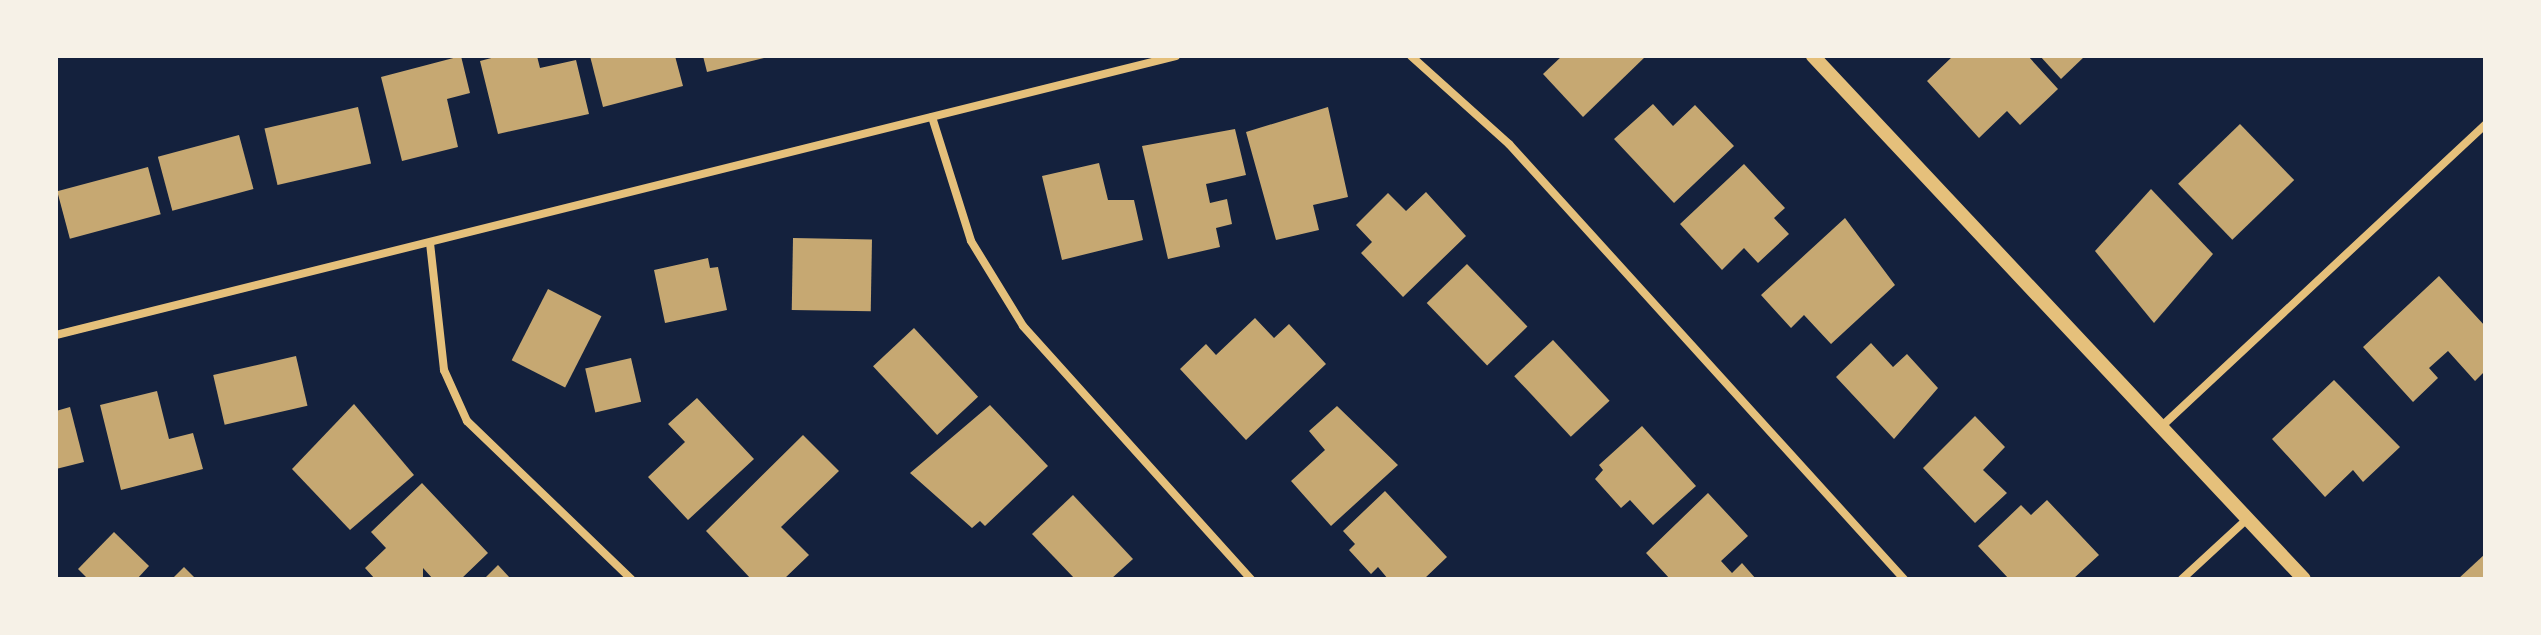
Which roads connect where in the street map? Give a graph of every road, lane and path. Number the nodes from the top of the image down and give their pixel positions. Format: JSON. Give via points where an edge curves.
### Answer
{"nodes":[{"id":1,"x":1176,"y":56,"type":"edge"},
{"id":2,"x":1411,"y":56,"type":"edge"},
{"id":3,"x":1815,"y":57,"type":"edge"},
{"id":4,"x":932,"y":117,"type":"junction"},
{"id":5,"x":2485,"y":125,"type":"edge"},
{"id":6,"x":430,"y":243,"type":"junction"},
{"id":7,"x":56,"y":335,"type":"edge"},
{"id":8,"x":2162,"y":426,"type":"junction"},
{"id":9,"x":2247,"y":519,"type":"junction"},
{"id":10,"x":631,"y":579,"type":"edge"},
{"id":11,"x":1251,"y":579,"type":"edge"},
{"id":12,"x":1904,"y":579,"type":"edge"},
{"id":13,"x":2182,"y":579,"type":"edge"},
{"id":14,"x":2304,"y":579,"type":"edge"}],
"edges":[{"from":1,"to":4,"type":"street"},
{"from":2,"to":12,"type":"street","via":[[1509,144]]},
{"from":3,"to":8,"type":"street"},
{"from":4,"to":6,"type":"street"},
{"from":4,"to":11,"type":"street","via":[[971,241],[1023,326]]},
{"from":5,"to":8,"type":"street"},
{"from":6,"to":7,"type":"street"},
{"from":6,"to":10,"type":"street","via":[[444,370],[467,421]]},
{"from":8,"to":9,"type":"street"},
{"from":9,"to":13,"type":"street"},
{"from":9,"to":14,"type":"street"}]}
